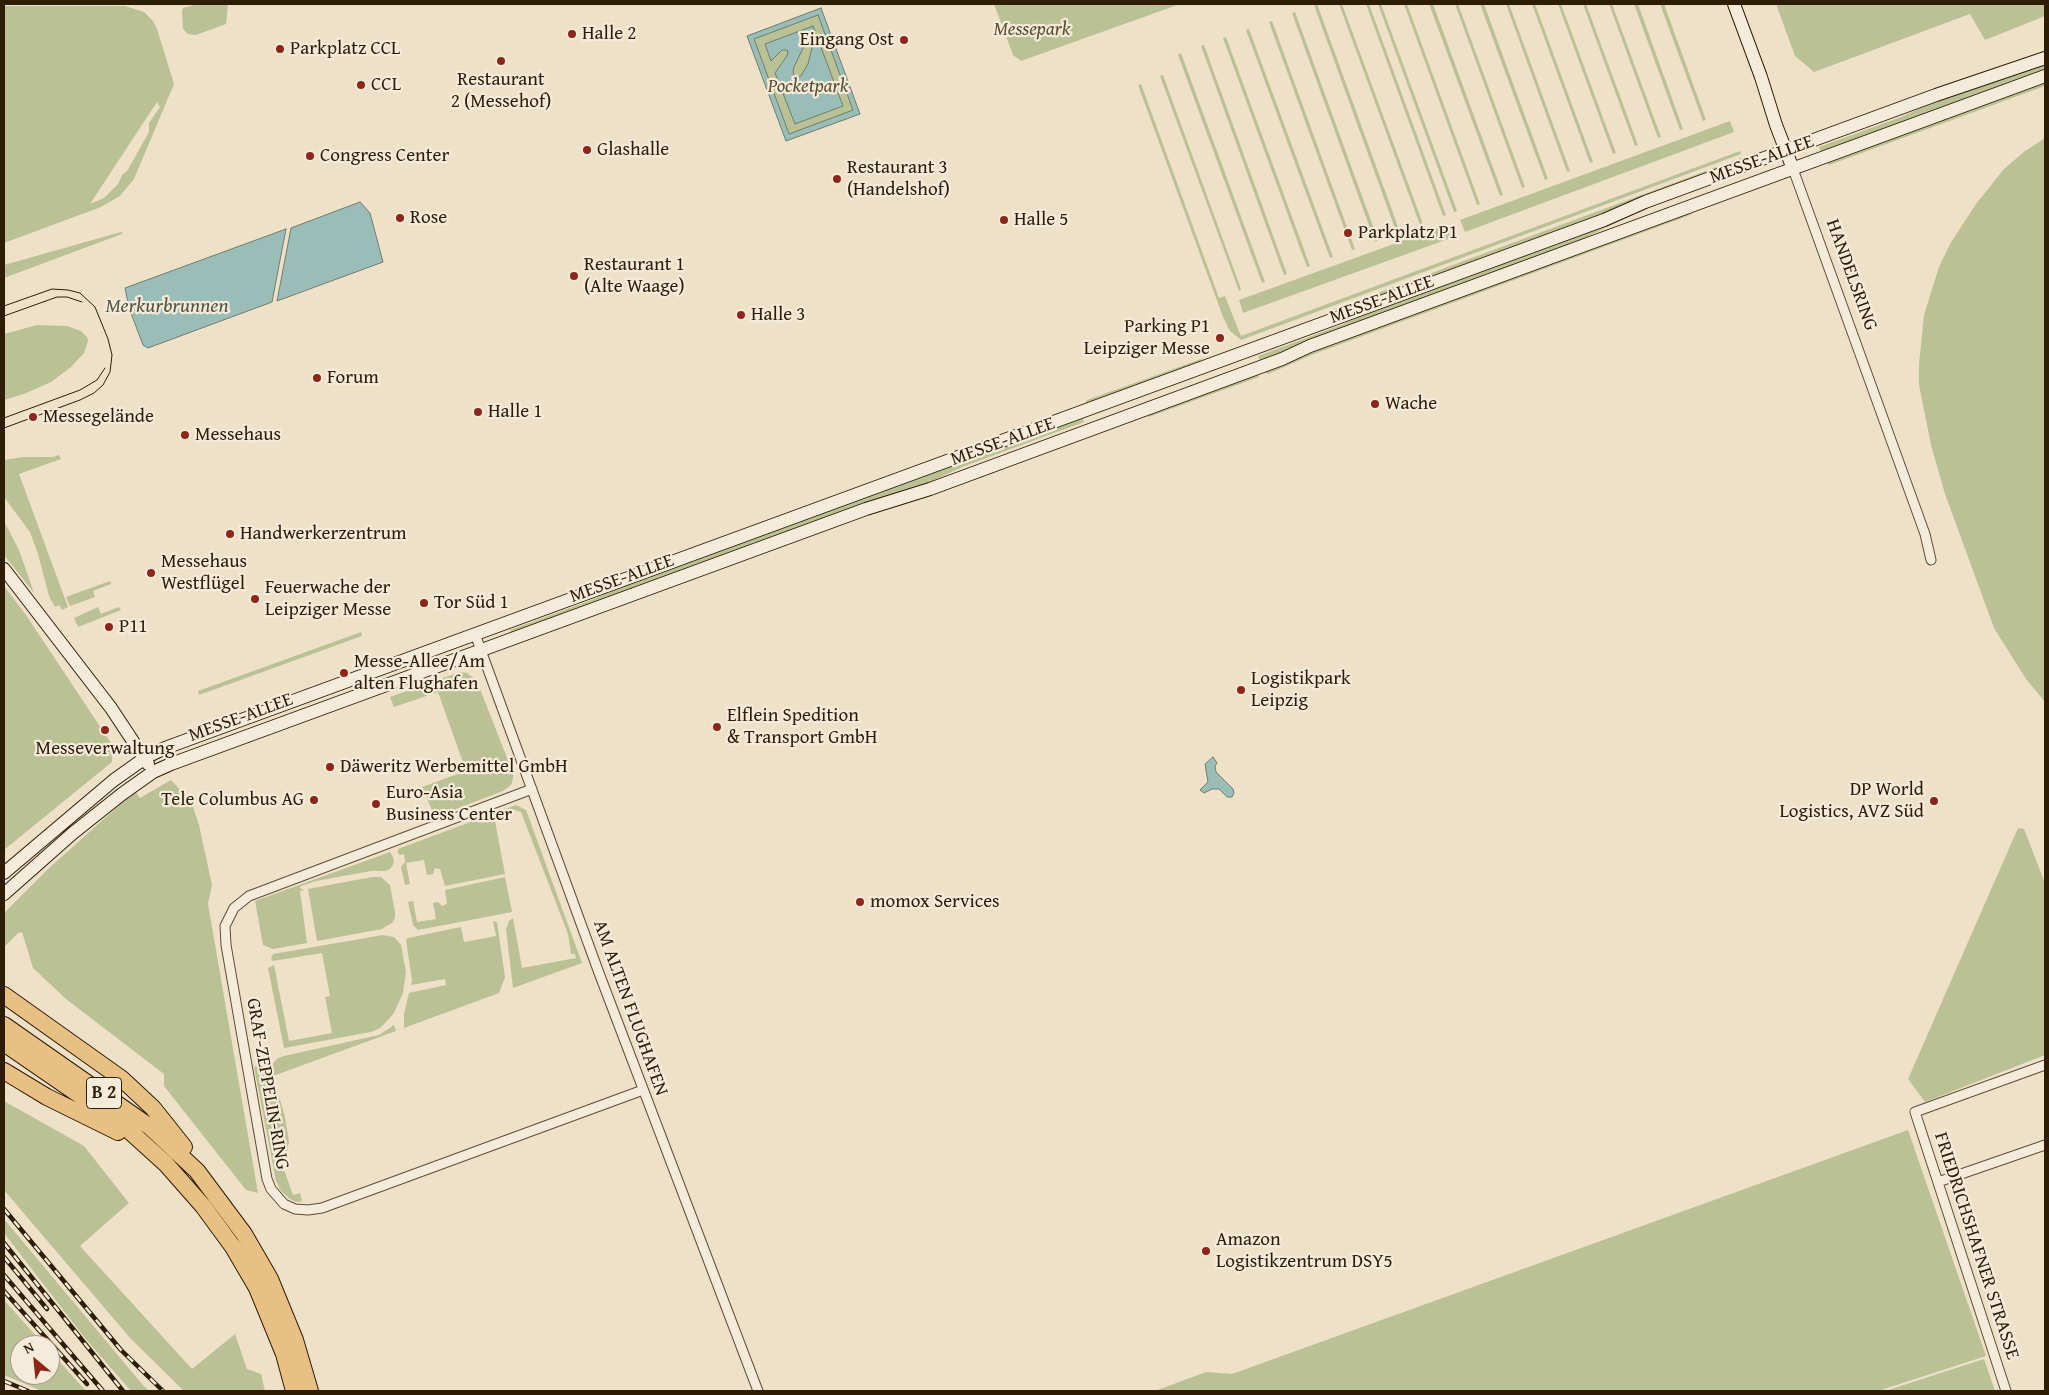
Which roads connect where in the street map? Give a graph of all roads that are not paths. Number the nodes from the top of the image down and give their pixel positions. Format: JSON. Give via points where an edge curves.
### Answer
{"nodes":[{"id":1,"x":1734,"y":4,"type":"edge"},
{"id":2,"x":2045,"y":58,"type":"edge"},
{"id":3,"x":2045,"y":76,"type":"edge"},
{"id":4,"x":1786,"y":150,"type":"junction"},
{"id":5,"x":1793,"y":168,"type":"junction"},
{"id":6,"x":1931,"y":560,"type":"dead end"},
{"id":7,"x":4,"y":569,"type":"edge"},
{"id":8,"x":475,"y":634,"type":"junction"},
{"id":9,"x":481,"y":650,"type":"junction"},
{"id":10,"x":145,"y":758,"type":"junction"},
{"id":11,"x":153,"y":772,"type":"junction"},
{"id":12,"x":532,"y":789,"type":"junction"},
{"id":13,"x":4,"y":873,"type":"edge"},
{"id":14,"x":4,"y":894,"type":"edge"},
{"id":15,"x":4,"y":995,"type":"edge"},
{"id":16,"x":4,"y":1025,"type":"edge"},
{"id":17,"x":4,"y":1043,"type":"edge"},
{"id":18,"x":2045,"y":1066,"type":"edge"},
{"id":19,"x":4,"y":1071,"type":"edge"},
{"id":20,"x":643,"y":1090,"type":"junction"},
{"id":21,"x":2045,"y":1145,"type":"edge"},
{"id":22,"x":149,"y":1149,"type":"junction"},
{"id":23,"x":197,"y":1172,"type":"junction"},
{"id":24,"x":1938,"y":1182,"type":"junction"},
{"id":25,"x":294,"y":1391,"type":"edge"},
{"id":26,"x":310,"y":1391,"type":"edge"},
{"id":27,"x":758,"y":1391,"type":"edge"},
{"id":28,"x":2006,"y":1391,"type":"edge"}],
"edges":[{"from":1,"to":4,"type":"main road","name":"HANDELSRING"},
{"from":2,"to":4,"type":"main road","name":"MESSE-ALLEE"},
{"from":3,"to":5,"type":"main road","name":"MESSE-ALLEE"},
{"from":4,"to":5,"type":"main road","name":"HANDELSRING"},
{"from":4,"to":8,"type":"main road","name":"MESSE-ALLEE","via":[[1604,220]]},
{"from":5,"to":6,"type":"street","name":"HANDELSRING","via":[[1925,534]]},
{"from":5,"to":9,"type":"main road","name":"MESSE-ALLEE","via":[[1210,386]]},
{"from":7,"to":10,"type":"main road","via":[[111,708]]},
{"from":8,"to":9,"type":"street","name":"AM ALTEN FLUGHAFEN"},
{"from":8,"to":10,"type":"main road","name":"MESSE-ALLEE"},
{"from":9,"to":11,"type":"main road","name":"MESSE-ALLEE"},
{"from":9,"to":12,"type":"street","name":"AM ALTEN FLUGHAFEN"},
{"from":10,"to":11,"type":"main road"},
{"from":10,"to":13,"type":"main road","name":"MESSE-ALLEE","via":[[114,780]]},
{"from":11,"to":14,"type":"main road","name":"MESSE-ALLEE","via":[[72,833]]},
{"from":12,"to":20,"type":"street","name":"AM ALTEN FLUGHAFEN"},
{"from":12,"to":20,"type":"street","name":"GRAF-ZEPPELIN-RING","via":[[249,896],[234,908],[225,926],[226,945],[267,1179],[284,1204],[295,1209],[322,1208]]},
{"from":15,"to":23,"type":"highway","via":[[122,1079],[153,1108],[187,1151]]},
{"from":16,"to":23,"type":"highway","number":"B 2","via":[[150,1126]]},
{"from":17,"to":22,"type":"highway","number":"B 2","via":[[123,1125]]},
{"from":18,"to":24,"type":"street","name":"FRIEDRICHSHAFNER STRASSE","via":[[1914,1112]]},
{"from":19,"to":22,"type":"highway","via":[[47,1097]]},
{"from":20,"to":27,"type":"street","name":"AM ALTEN FLUGHAFEN"},
{"from":21,"to":24,"type":"street"},
{"from":22,"to":25,"type":"highway","number":"B 2","via":[[203,1206],[234,1248],[269,1316]]},
{"from":23,"to":26,"type":"highway","number":"B 2","via":[[244,1234],[270,1279],[295,1340]]},
{"from":24,"to":28,"type":"street","name":"FRIEDRICHSHAFNER STRASSE"}]}
